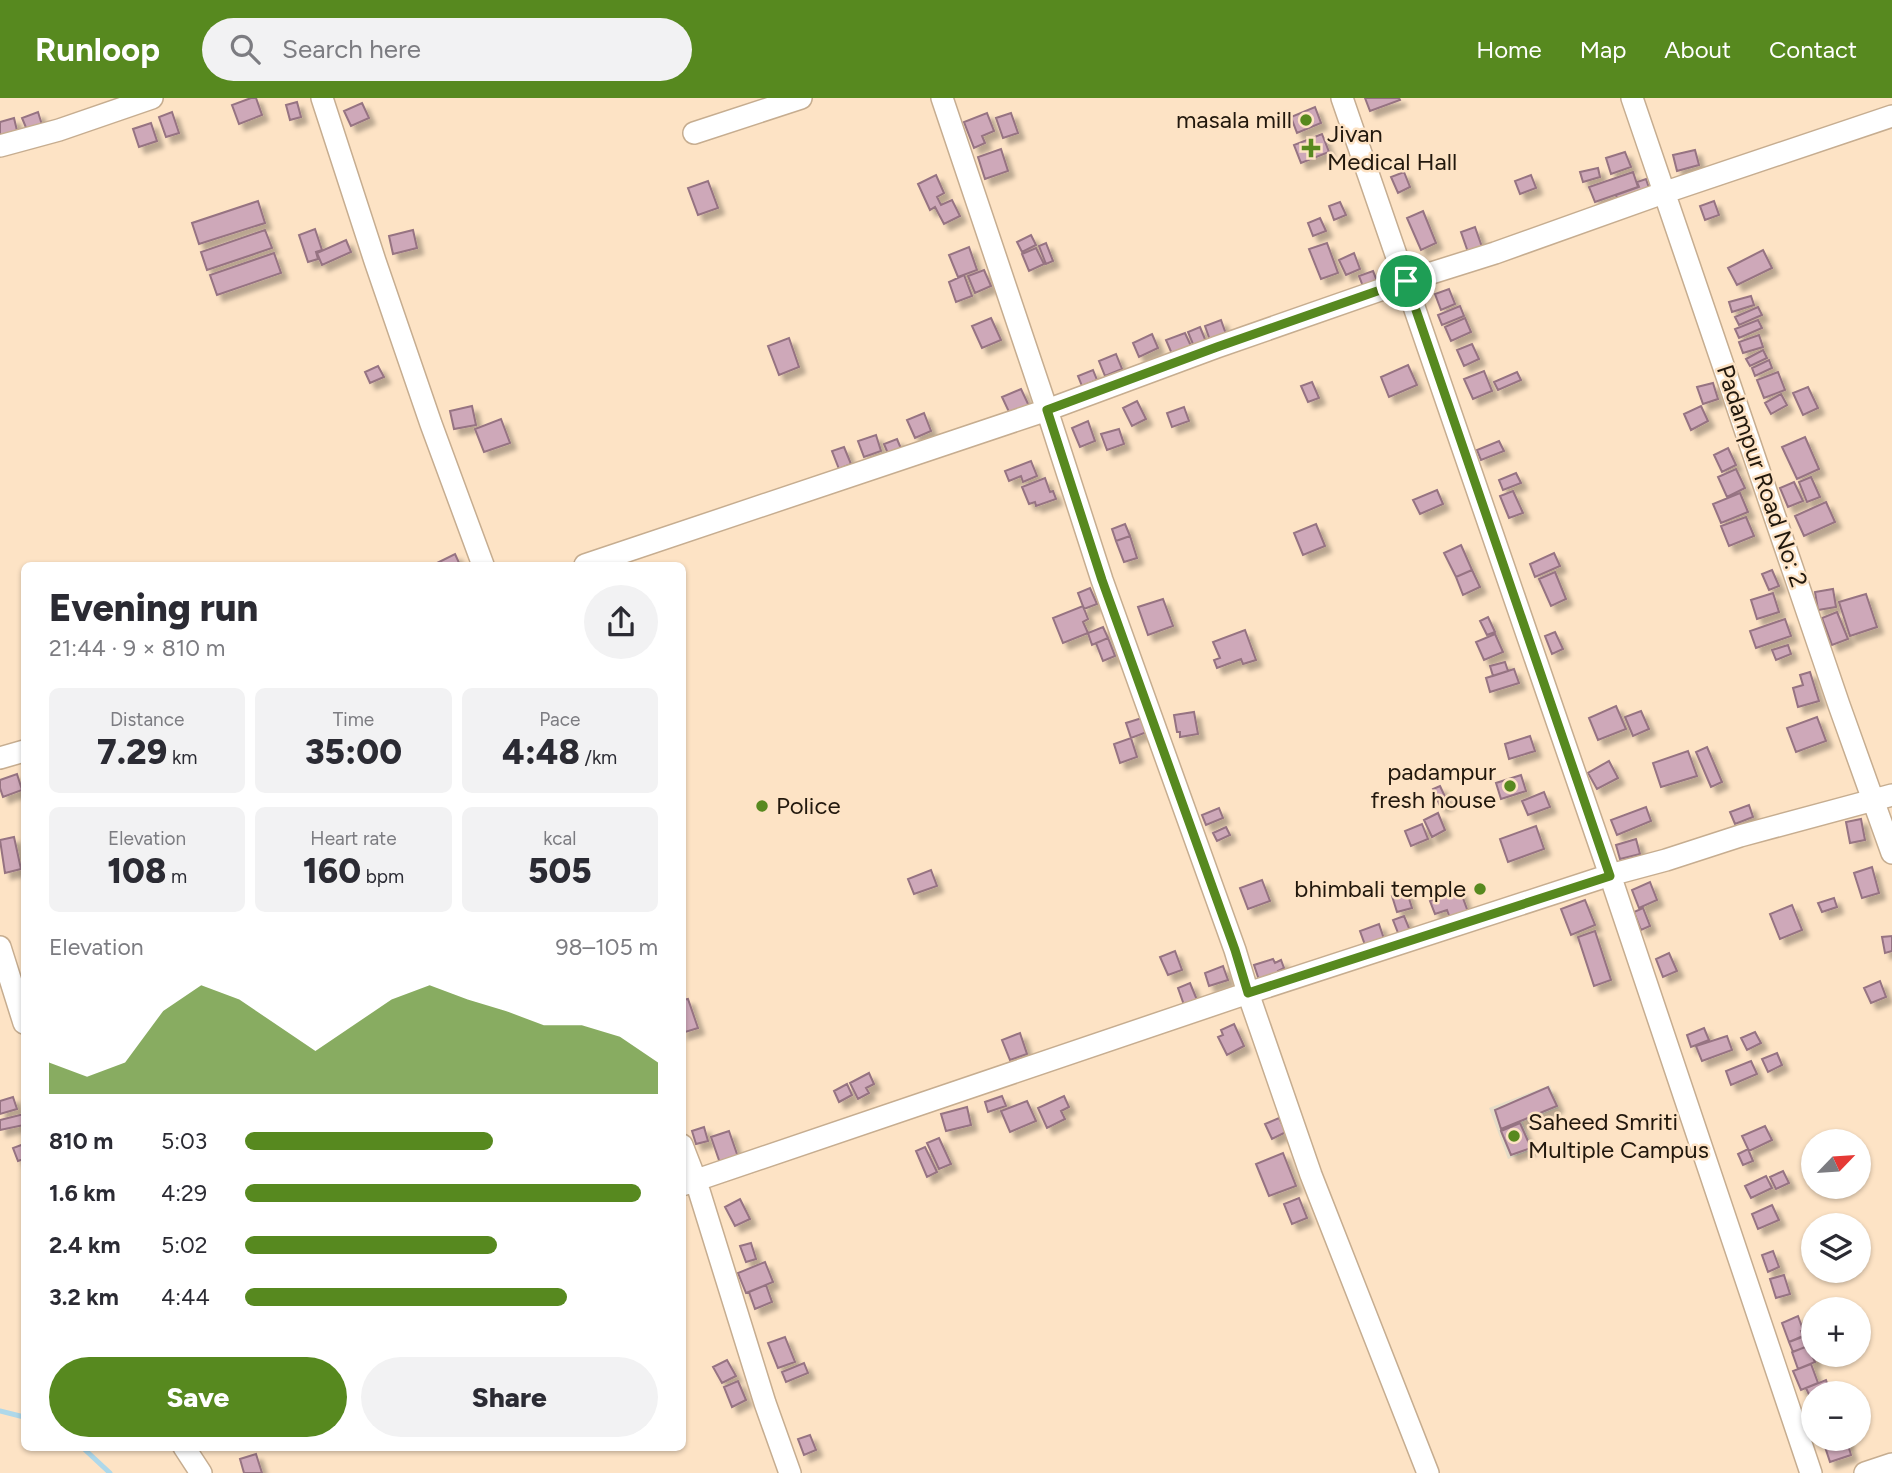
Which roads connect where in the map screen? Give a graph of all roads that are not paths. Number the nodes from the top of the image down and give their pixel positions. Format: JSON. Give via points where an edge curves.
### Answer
{"nodes":[{"id":1,"x":152,"y":98,"type":"edge"},
{"id":2,"x":322,"y":98,"type":"edge"},
{"id":3,"x":800,"y":98,"type":"edge"},
{"id":4,"x":942,"y":98,"type":"edge"},
{"id":5,"x":1342,"y":98,"type":"edge"},
{"id":6,"x":1632,"y":98,"type":"edge"},
{"id":7,"x":1892,"y":117,"type":"edge"},
{"id":8,"x":694,"y":133,"type":"dead end"},
{"id":9,"x":0,"y":146,"type":"edge"},
{"id":10,"x":1666,"y":192,"type":"junction"},
{"id":11,"x":1406,"y":281,"type":"junction"},
{"id":12,"x":1047,"y":410,"type":"junction"},
{"id":13,"x":482,"y":562,"type":"edge"},
{"id":14,"x":594,"y":562,"type":"edge"},
{"id":15,"x":21,"y":752,"type":"edge"},
{"id":16,"x":0,"y":758,"type":"edge"},
{"id":17,"x":1883,"y":798,"type":"edge"},
{"id":18,"x":1892,"y":853,"type":"edge"},
{"id":19,"x":1610,"y":876,"type":"junction"},
{"id":20,"x":0,"y":947,"type":"edge"},
{"id":21,"x":1248,"y":993,"type":"junction"},
{"id":22,"x":21,"y":1014,"type":"edge"},
{"id":23,"x":689,"y":1183,"type":"edge"},
{"id":24,"x":187,"y":1451,"type":"edge"},
{"id":25,"x":1892,"y":1464,"type":"edge"},
{"id":26,"x":201,"y":1473,"type":"edge"},
{"id":27,"x":790,"y":1473,"type":"edge"},
{"id":28,"x":1428,"y":1473,"type":"edge"},
{"id":29,"x":1811,"y":1473,"type":"edge"},
{"id":30,"x":1865,"y":1473,"type":"edge"}],
"edges":[{"from":1,"to":9,"type":"street"},
{"from":2,"to":13,"type":"street","via":[[374,261]]},
{"from":3,"to":8,"type":"street"},
{"from":4,"to":12,"type":"street"},
{"from":5,"to":11,"type":"street"},
{"from":6,"to":10,"type":"street","name":"Padampur Road No: 2"},
{"from":7,"to":10,"type":"street"},
{"from":10,"to":11,"type":"street"},
{"from":10,"to":17,"type":"street","name":"Padampur Road No: 2","via":[[1835,692]]},
{"from":11,"to":12,"type":"street"},
{"from":11,"to":19,"type":"street"},
{"from":12,"to":14,"type":"street"},
{"from":12,"to":21,"type":"street"},
{"from":15,"to":16,"type":"street"},
{"from":17,"to":18,"type":"street","name":"Padampur Road No: 2"},
{"from":17,"to":19,"type":"street"},
{"from":19,"to":21,"type":"street"},
{"from":19,"to":29,"type":"street"},
{"from":20,"to":22,"type":"street"},
{"from":21,"to":23,"type":"street"},
{"from":21,"to":28,"type":"street","via":[[1311,1175]]},
{"from":23,"to":27,"type":"street"},
{"from":24,"to":26,"type":"street"},
{"from":25,"to":30,"type":"street"}]}
